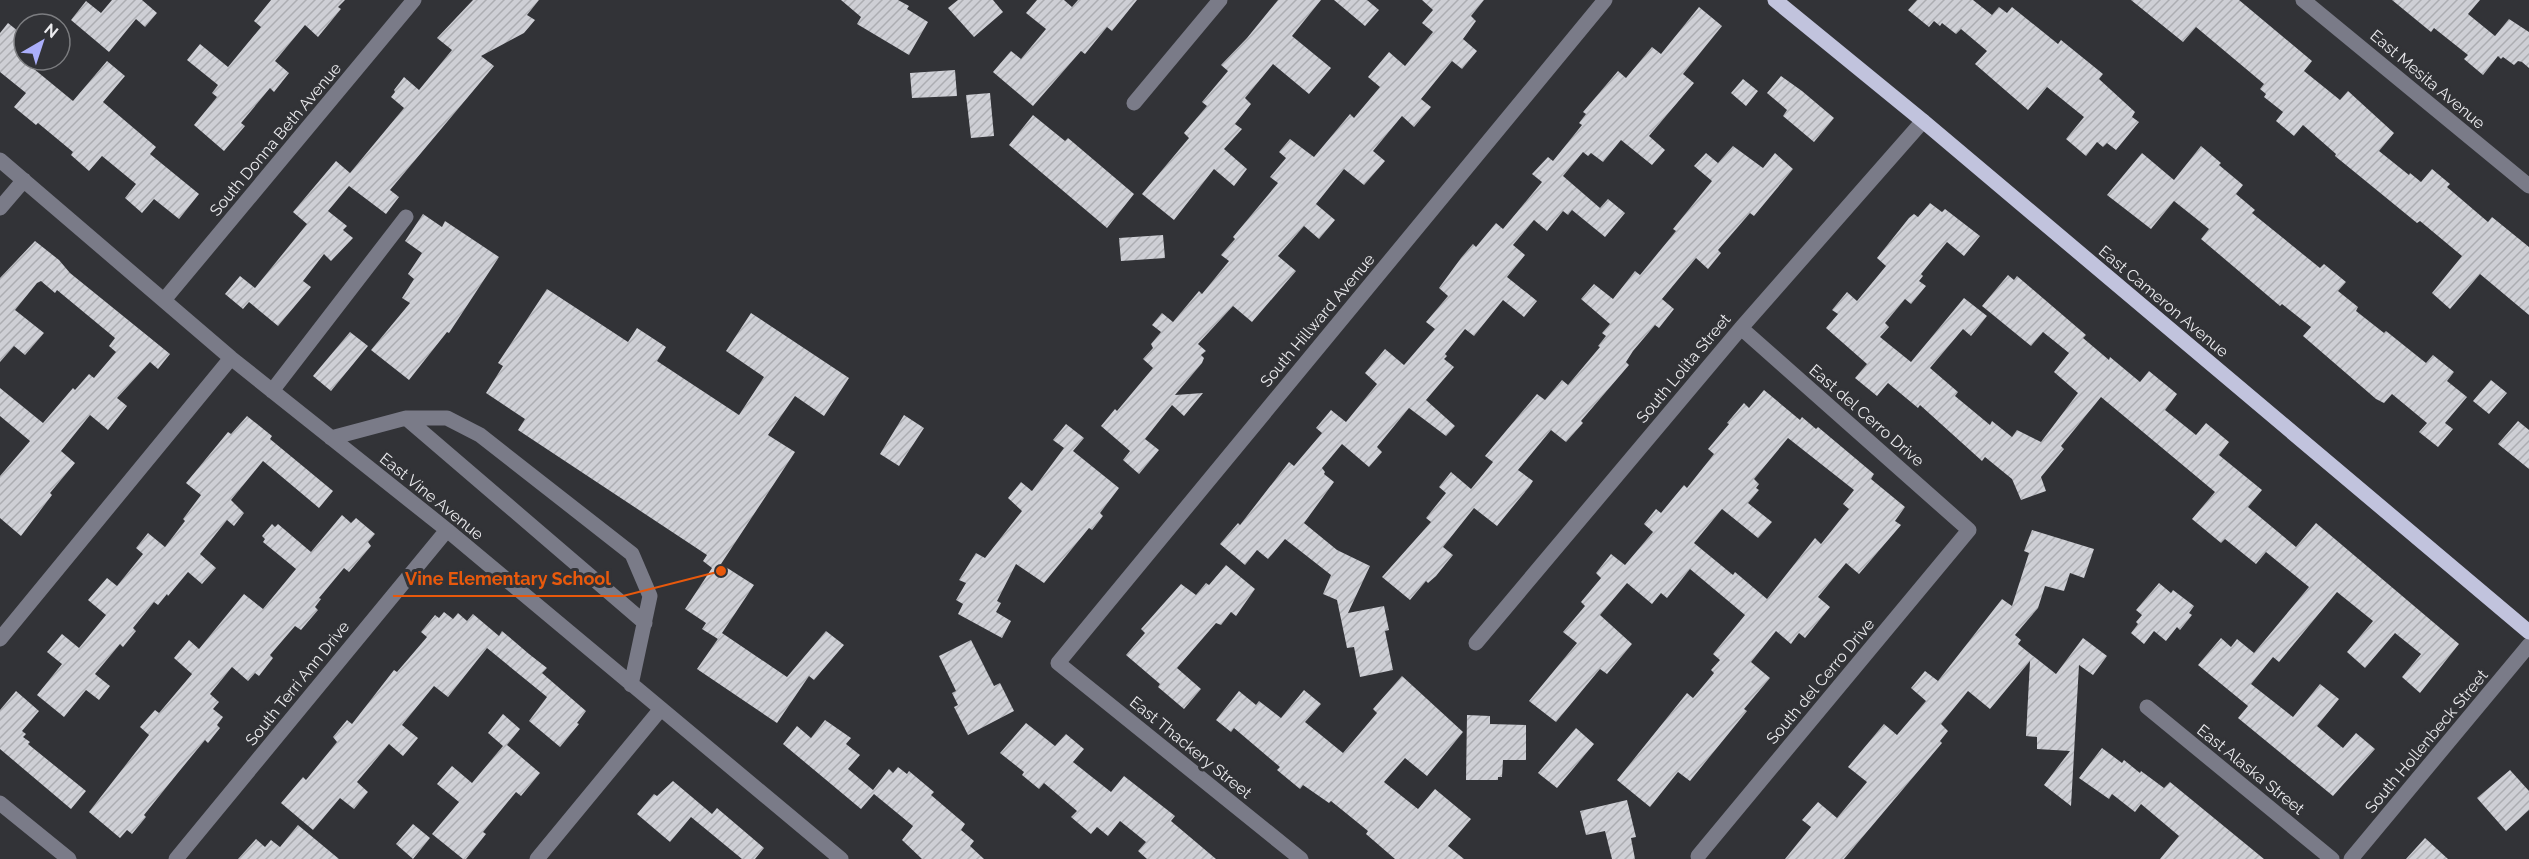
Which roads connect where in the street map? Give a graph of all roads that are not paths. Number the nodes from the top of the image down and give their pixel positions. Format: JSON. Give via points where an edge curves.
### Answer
{"nodes":[{"id":1,"x":414,"y":0,"type":"edge"},
{"id":2,"x":1220,"y":0,"type":"edge"},
{"id":3,"x":1605,"y":0,"type":"edge"},
{"id":4,"x":1775,"y":0,"type":"edge"},
{"id":5,"x":2303,"y":0,"type":"edge"},
{"id":6,"x":1134,"y":103,"type":"dead end"},
{"id":7,"x":1923,"y":121,"type":"junction"},
{"id":8,"x":0,"y":160,"type":"edge"},
{"id":9,"x":24,"y":180,"type":"junction"},
{"id":10,"x":2529,"y":186,"type":"edge"},
{"id":11,"x":0,"y":208,"type":"edge"},
{"id":12,"x":406,"y":217,"type":"dead end"},
{"id":13,"x":164,"y":300,"type":"junction"},
{"id":14,"x":1741,"y":328,"type":"junction"},
{"id":15,"x":231,"y":358,"type":"junction"},
{"id":16,"x":272,"y":391,"type":"junction"},
{"id":17,"x":406,"y":418,"type":"junction"},
{"id":18,"x":331,"y":438,"type":"junction"},
{"id":19,"x":447,"y":530,"type":"junction"},
{"id":20,"x":1969,"y":530,"type":"joint"},
{"id":21,"x":645,"y":623,"type":"junction"},
{"id":22,"x":2529,"y":632,"type":"edge"},
{"id":23,"x":0,"y":639,"type":"edge"},
{"id":24,"x":1476,"y":643,"type":"dead end"},
{"id":25,"x":2529,"y":645,"type":"edge"},
{"id":26,"x":1058,"y":663,"type":"joint"},
{"id":27,"x":631,"y":686,"type":"junction"},
{"id":28,"x":2147,"y":707,"type":"dead end"},
{"id":29,"x":660,"y":710,"type":"junction"},
{"id":30,"x":0,"y":803,"type":"edge"},
{"id":31,"x":1698,"y":856,"type":"dead end"},
{"id":32,"x":69,"y":859,"type":"edge"},
{"id":33,"x":176,"y":859,"type":"edge"},
{"id":34,"x":537,"y":859,"type":"edge"},
{"id":35,"x":841,"y":859,"type":"edge"},
{"id":36,"x":1301,"y":859,"type":"edge"},
{"id":37,"x":2332,"y":859,"type":"edge"},
{"id":38,"x":2351,"y":859,"type":"edge"}],
"edges":[{"from":1,"to":13,"type":"street","name":"South Donna Beth Avenue"},
{"from":2,"to":6,"type":"street"},
{"from":3,"to":26,"type":"street","name":"South Hillward Avenue"},
{"from":4,"to":7,"type":"main road","name":"East Cameron Avenue"},
{"from":5,"to":10,"type":"street","name":"East Mesita Avenue"},
{"from":7,"to":14,"type":"street","name":"South Lolita Street"},
{"from":7,"to":22,"type":"main road","name":"East Cameron Avenue"},
{"from":8,"to":9,"type":"street","name":"East Vine Avenue"},
{"from":9,"to":11,"type":"street"},
{"from":9,"to":13,"type":"street","name":"East Vine Avenue"},
{"from":12,"to":16,"type":"street"},
{"from":13,"to":15,"type":"street","name":"East Vine Avenue"},
{"from":14,"to":20,"type":"street","name":"East del Cerro Drive"},
{"from":14,"to":24,"type":"street","name":"South Lolita Street"},
{"from":15,"to":16,"type":"street","name":"East Vine Avenue"},
{"from":15,"to":23,"type":"street"},
{"from":16,"to":18,"type":"street","name":"East Vine Avenue"},
{"from":17,"to":18,"type":"street"},
{"from":17,"to":21,"type":"street"},
{"from":17,"to":21,"type":"street","via":[[447,418],[480,435],[632,554],[650,596]]},
{"from":18,"to":19,"type":"street","name":"East Vine Avenue"},
{"from":19,"to":27,"type":"street","name":"East Vine Avenue"},
{"from":19,"to":33,"type":"street","name":"South Terri Ann Drive"},
{"from":20,"to":31,"type":"street","name":"South del Cerro Drive"},
{"from":21,"to":27,"type":"street"},
{"from":25,"to":38,"type":"street","name":"South Hollenbeck Street"},
{"from":26,"to":36,"type":"street","name":"East Thackery Street"},
{"from":27,"to":29,"type":"street","name":"East Vine Avenue"},
{"from":28,"to":37,"type":"street","name":"East Alaska Street"},
{"from":29,"to":34,"type":"street"},
{"from":29,"to":35,"type":"street","name":"East Vine Avenue"},
{"from":30,"to":32,"type":"street"}]}
